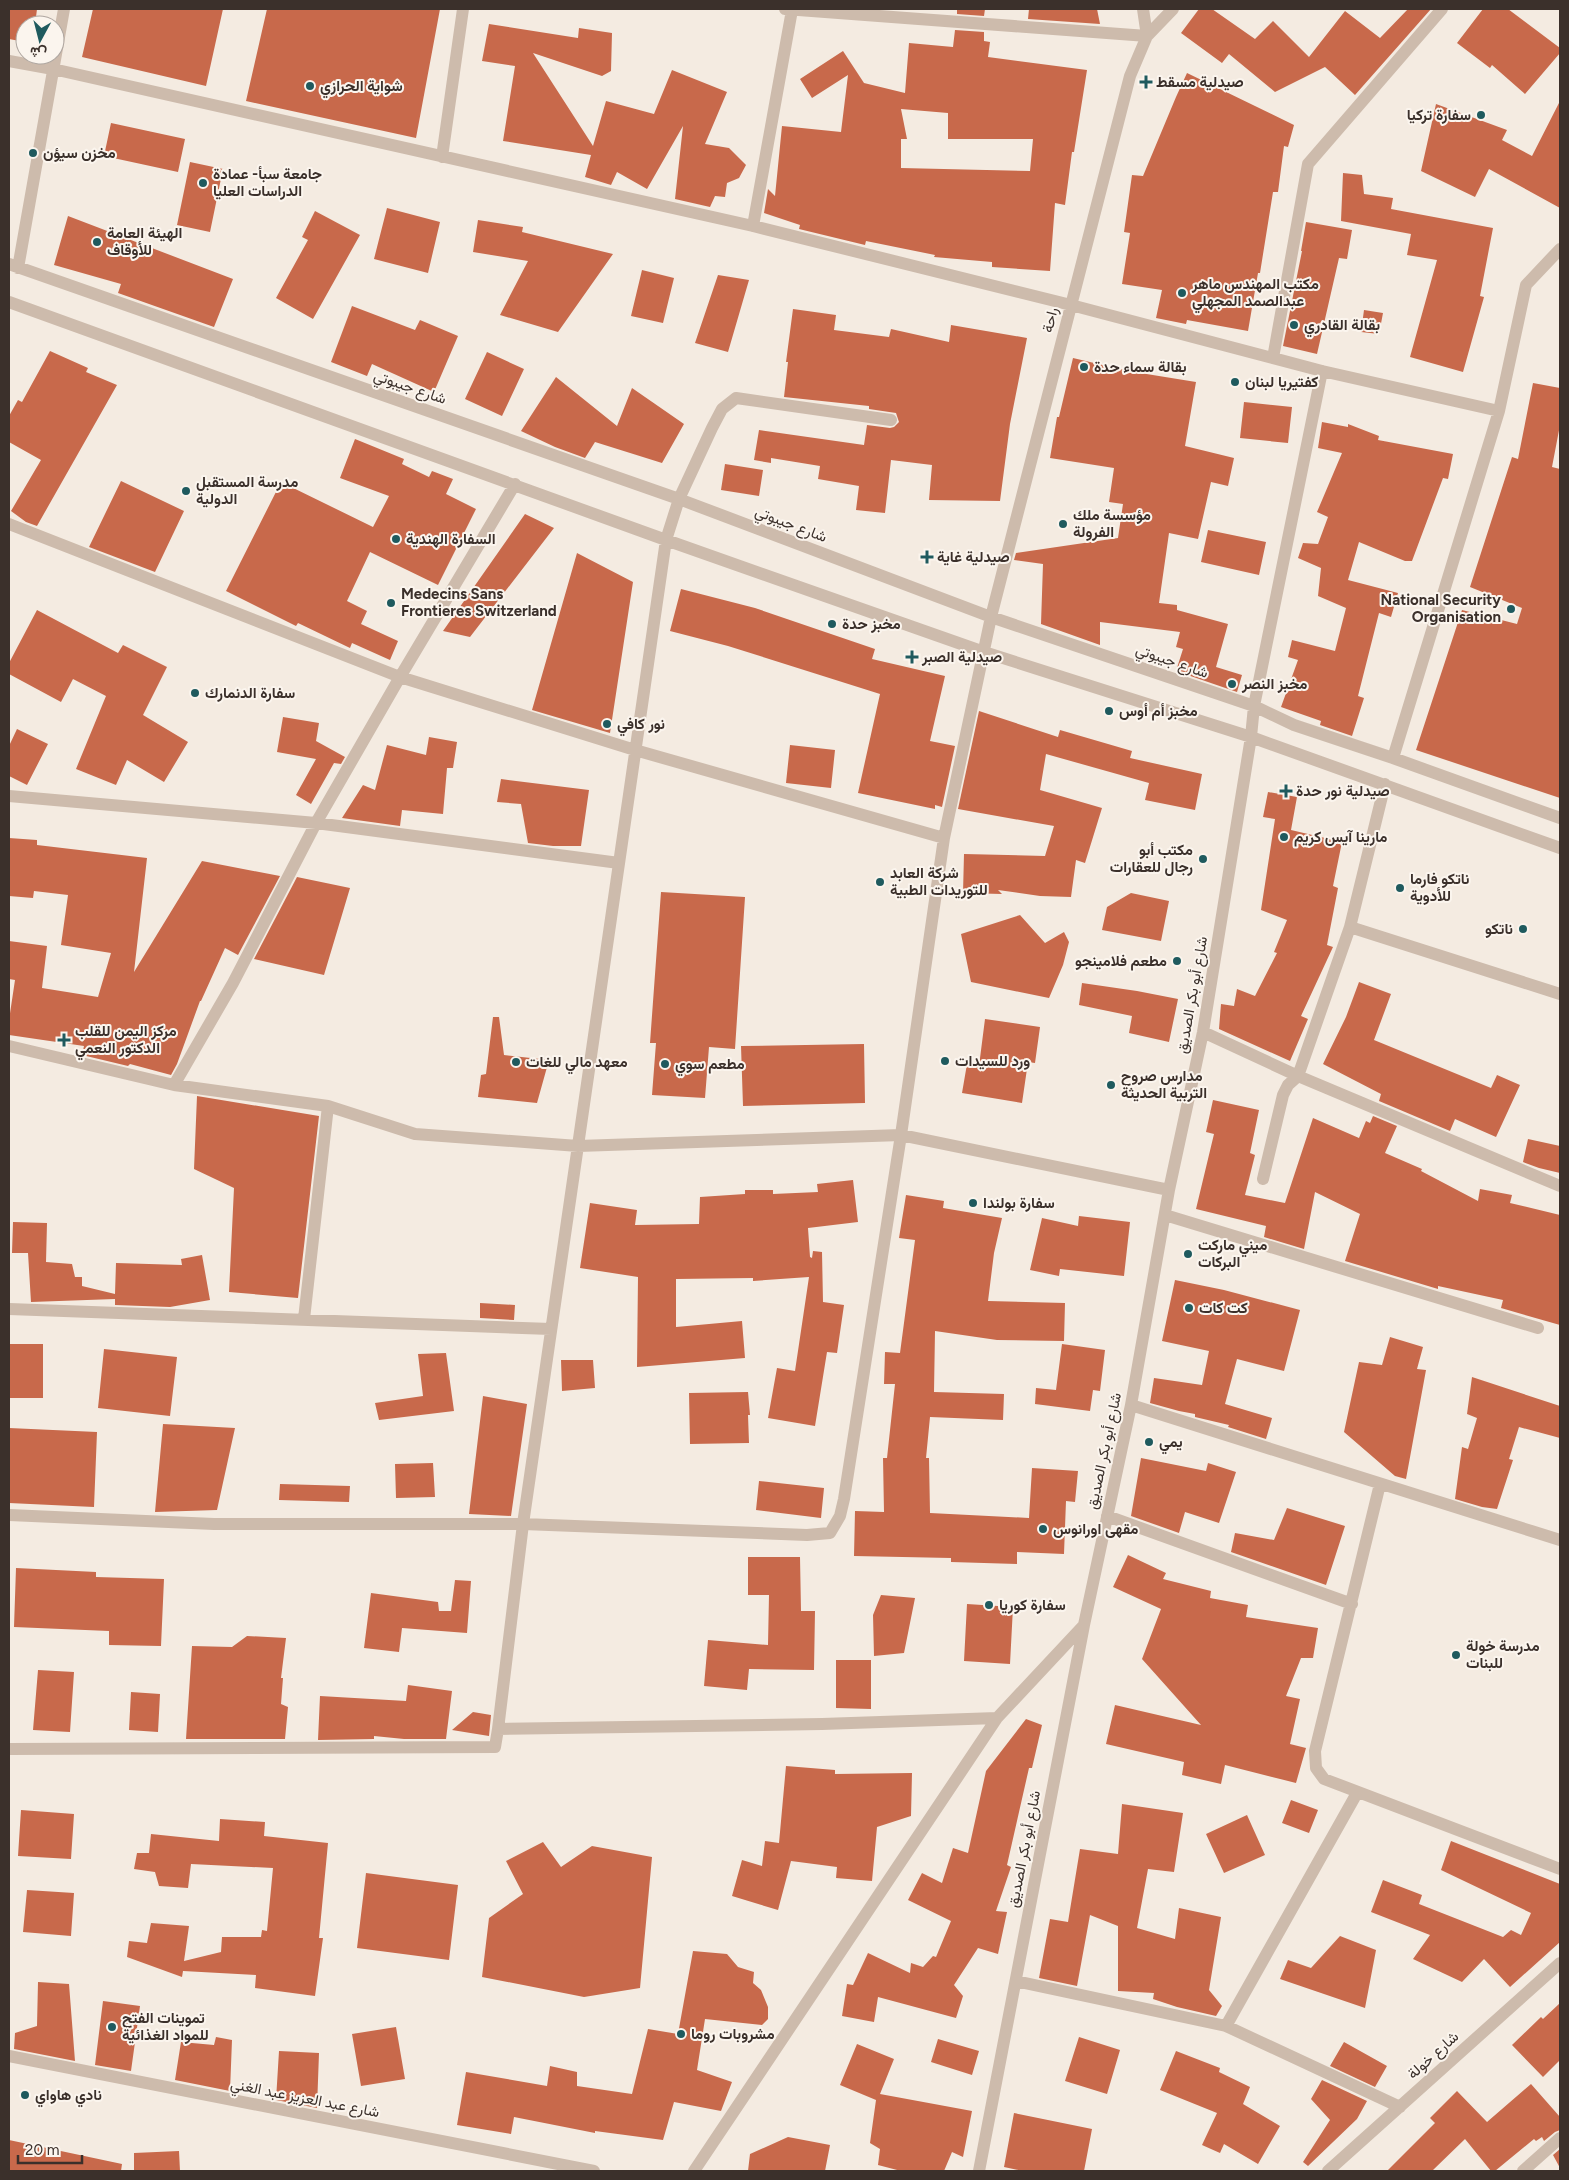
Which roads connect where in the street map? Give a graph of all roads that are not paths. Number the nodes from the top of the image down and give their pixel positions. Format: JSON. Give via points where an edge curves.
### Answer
{"nodes":[{"id":1,"x":64,"y":9,"type":"edge"},
{"id":2,"x":463,"y":9,"type":"edge"},
{"id":3,"x":789,"y":9,"type":"edge"},
{"id":4,"x":1143,"y":9,"type":"edge"},
{"id":5,"x":1174,"y":9,"type":"edge"},
{"id":6,"x":1442,"y":9,"type":"edge"},
{"id":7,"x":1147,"y":36,"type":"junction"},
{"id":8,"x":9,"y":61,"type":"edge"},
{"id":9,"x":53,"y":69,"type":"junction"},
{"id":10,"x":442,"y":157,"type":"junction"},
{"id":11,"x":753,"y":226,"type":"junction"},
{"id":12,"x":1560,"y":249,"type":"edge"},
{"id":13,"x":13,"y":266,"type":"edge"},
{"id":14,"x":9,"y":302,"type":"edge"},
{"id":15,"x":1071,"y":305,"type":"junction"},
{"id":16,"x":1273,"y":358,"type":"junction"},
{"id":17,"x":1322,"y":371,"type":"junction"},
{"id":18,"x":1499,"y":411,"type":"junction"},
{"id":19,"x":891,"y":420,"type":"dead end"},
{"id":20,"x":515,"y":484,"type":"junction"},
{"id":21,"x":679,"y":499,"type":"junction"},
{"id":22,"x":9,"y":524,"type":"edge"},
{"id":23,"x":666,"y":540,"type":"junction"},
{"id":24,"x":991,"y":617,"type":"junction"},
{"id":25,"x":984,"y":652,"type":"junction"},
{"id":26,"x":400,"y":677,"type":"junction"},
{"id":27,"x":1254,"y":706,"type":"junction"},
{"id":28,"x":1251,"y":737,"type":"junction"},
{"id":29,"x":635,"y":750,"type":"junction"},
{"id":30,"x":1393,"y":758,"type":"junction"},
{"id":31,"x":1385,"y":784,"type":"junction"},
{"id":32,"x":9,"y":796,"type":"edge"},
{"id":33,"x":1560,"y":818,"type":"edge"},
{"id":34,"x":316,"y":823,"type":"junction"},
{"id":35,"x":944,"y":838,"type":"junction"},
{"id":36,"x":1560,"y":848,"type":"edge"},
{"id":37,"x":619,"y":863,"type":"junction"},
{"id":38,"x":1350,"y":927,"type":"junction"},
{"id":39,"x":1560,"y":994,"type":"edge"},
{"id":40,"x":1203,"y":1032,"type":"junction"},
{"id":41,"x":9,"y":1046,"type":"edge"},
{"id":42,"x":1298,"y":1076,"type":"junction"},
{"id":43,"x":174,"y":1084,"type":"junction"},
{"id":44,"x":328,"y":1106,"type":"junction"},
{"id":45,"x":901,"y":1135,"type":"junction"},
{"id":46,"x":578,"y":1146,"type":"junction"},
{"id":47,"x":1263,"y":1179,"type":"dead end"},
{"id":48,"x":1560,"y":1186,"type":"edge"},
{"id":49,"x":1169,"y":1190,"type":"junction"},
{"id":50,"x":1165,"y":1215,"type":"junction"},
{"id":51,"x":9,"y":1309,"type":"edge"},
{"id":52,"x":304,"y":1319,"type":"junction"},
{"id":53,"x":1538,"y":1328,"type":"dead end"},
{"id":54,"x":551,"y":1329,"type":"junction"},
{"id":55,"x":1131,"y":1405,"type":"junction"},
{"id":56,"x":1380,"y":1484,"type":"junction"},
{"id":57,"x":9,"y":1516,"type":"edge"},
{"id":58,"x":1106,"y":1516,"type":"junction"},
{"id":59,"x":523,"y":1524,"type":"junction"},
{"id":60,"x":1560,"y":1540,"type":"edge"},
{"id":61,"x":1352,"y":1604,"type":"junction"},
{"id":62,"x":1084,"y":1625,"type":"junction"},
{"id":63,"x":997,"y":1718,"type":"junction"},
{"id":64,"x":498,"y":1729,"type":"junction"},
{"id":65,"x":9,"y":1749,"type":"edge"},
{"id":66,"x":1357,"y":1793,"type":"junction"},
{"id":67,"x":1560,"y":1869,"type":"edge"},
{"id":68,"x":1560,"y":1964,"type":"edge"},
{"id":69,"x":1016,"y":1981,"type":"junction"},
{"id":70,"x":1226,"y":2026,"type":"junction"},
{"id":71,"x":9,"y":2056,"type":"edge"},
{"id":72,"x":1400,"y":2107,"type":"junction"},
{"id":73,"x":1560,"y":2138,"type":"edge"},
{"id":74,"x":594,"y":2171,"type":"edge"},
{"id":75,"x":694,"y":2171,"type":"edge"},
{"id":76,"x":979,"y":2171,"type":"edge"},
{"id":77,"x":1328,"y":2171,"type":"edge"},
{"id":78,"x":1523,"y":2171,"type":"edge"}],
"edges":[{"from":1,"to":9,"type":"street"},
{"from":2,"to":10,"type":"street"},
{"from":3,"to":7,"type":"street"},
{"from":3,"to":11,"type":"street"},
{"from":4,"to":7,"type":"street"},
{"from":5,"to":7,"type":"street","name":"راحة"},
{"from":6,"to":16,"type":"street","via":[[1308,164]]},
{"from":7,"to":15,"type":"street","name":"راحة","via":[[1130,76]]},
{"from":8,"to":9,"type":"street"},
{"from":9,"to":10,"type":"street"},
{"from":9,"to":13,"type":"street"},
{"from":10,"to":11,"type":"street"},
{"from":11,"to":15,"type":"street"},
{"from":12,"to":18,"type":"street","via":[[1526,285]]},
{"from":13,"to":21,"type":"street","name":"شارع جيبوتي"},
{"from":14,"to":20,"type":"street"},
{"from":15,"to":16,"type":"street"},
{"from":15,"to":24,"type":"street","name":"راحة"},
{"from":16,"to":17,"type":"street"},
{"from":17,"to":18,"type":"street"},
{"from":17,"to":27,"type":"street","name":"شارع أبو بكر الصديق"},
{"from":18,"to":30,"type":"street"},
{"from":19,"to":21,"type":"street","via":[[736,398],[722,409]]},
{"from":20,"to":23,"type":"street"},
{"from":20,"to":26,"type":"street"},
{"from":21,"to":23,"type":"street"},
{"from":21,"to":24,"type":"street","name":"شارع جيبوتي"},
{"from":22,"to":26,"type":"street"},
{"from":23,"to":25,"type":"street"},
{"from":23,"to":29,"type":"street"},
{"from":24,"to":25,"type":"street","name":"راحة"},
{"from":24,"to":27,"type":"street","name":"شارع جيبوتي"},
{"from":25,"to":28,"type":"street"},
{"from":25,"to":35,"type":"street","name":"راحة"},
{"from":26,"to":29,"type":"street"},
{"from":26,"to":34,"type":"street"},
{"from":27,"to":28,"type":"street","name":"شارع أبو بكر الصديق"},
{"from":27,"to":30,"type":"street","name":"شارع جيبوتي","via":[[1294,725]]},
{"from":28,"to":31,"type":"street"},
{"from":28,"to":40,"type":"street","name":"شارع أبو بكر الصديق"},
{"from":29,"to":35,"type":"street"},
{"from":29,"to":37,"type":"street"},
{"from":30,"to":33,"type":"street","name":"شارع جيبوتي"},
{"from":31,"to":36,"type":"street"},
{"from":31,"to":38,"type":"street"},
{"from":32,"to":34,"type":"street"},
{"from":34,"to":37,"type":"street"},
{"from":34,"to":43,"type":"street","via":[[233,983]]},
{"from":35,"to":45,"type":"street","name":"راحة"},
{"from":37,"to":46,"type":"street"},
{"from":38,"to":39,"type":"street"},
{"from":38,"to":42,"type":"street"},
{"from":40,"to":42,"type":"street"},
{"from":40,"to":49,"type":"street","name":"شارع أبو بكر الصديق"},
{"from":41,"to":43,"type":"street"},
{"from":42,"to":47,"type":"street","via":[[1283,1095]]},
{"from":42,"to":48,"type":"street"},
{"from":43,"to":44,"type":"street"},
{"from":44,"to":46,"type":"street","via":[[414,1134]]},
{"from":44,"to":52,"type":"street"},
{"from":45,"to":46,"type":"street"},
{"from":45,"to":49,"type":"street"},
{"from":45,"to":59,"type":"street","name":"راحة","via":[[844,1499],[840,1516],[830,1532],[807,1535]]},
{"from":46,"to":54,"type":"street"},
{"from":49,"to":50,"type":"street","name":"شارع أبو بكر الصديق"},
{"from":50,"to":53,"type":"street"},
{"from":50,"to":55,"type":"street","name":"شارع أبو بكر الصديق"},
{"from":51,"to":52,"type":"street"},
{"from":52,"to":54,"type":"street"},
{"from":54,"to":59,"type":"street"},
{"from":55,"to":56,"type":"street"},
{"from":55,"to":58,"type":"street","name":"شارع أبو بكر الصديق"},
{"from":56,"to":60,"type":"street"},
{"from":56,"to":61,"type":"street"},
{"from":57,"to":59,"type":"street","via":[[214,1524]]},
{"from":58,"to":61,"type":"street"},
{"from":58,"to":62,"type":"street","name":"شارع أبو بكر الصديق"},
{"from":59,"to":64,"type":"street"},
{"from":61,"to":66,"type":"street","via":[[1316,1750],[1316,1768],[1324,1779]]},
{"from":62,"to":63,"type":"street"},
{"from":62,"to":69,"type":"street","name":"شارع أبو بكر الصديق"},
{"from":63,"to":64,"type":"street"},
{"from":63,"to":75,"type":"street"},
{"from":64,"to":65,"type":"street","via":[[495,1747]]},
{"from":66,"to":67,"type":"street"},
{"from":66,"to":70,"type":"street"},
{"from":68,"to":72,"type":"street","name":"شارع خولة"},
{"from":69,"to":70,"type":"street"},
{"from":69,"to":76,"type":"street","name":"شارع أبو بكر الصديق"},
{"from":70,"to":72,"type":"street"},
{"from":71,"to":74,"type":"street","name":"شارع عبد العزيز عبد الغني"},
{"from":72,"to":77,"type":"street","name":"شارع خولة"},
{"from":73,"to":78,"type":"street"}]}
